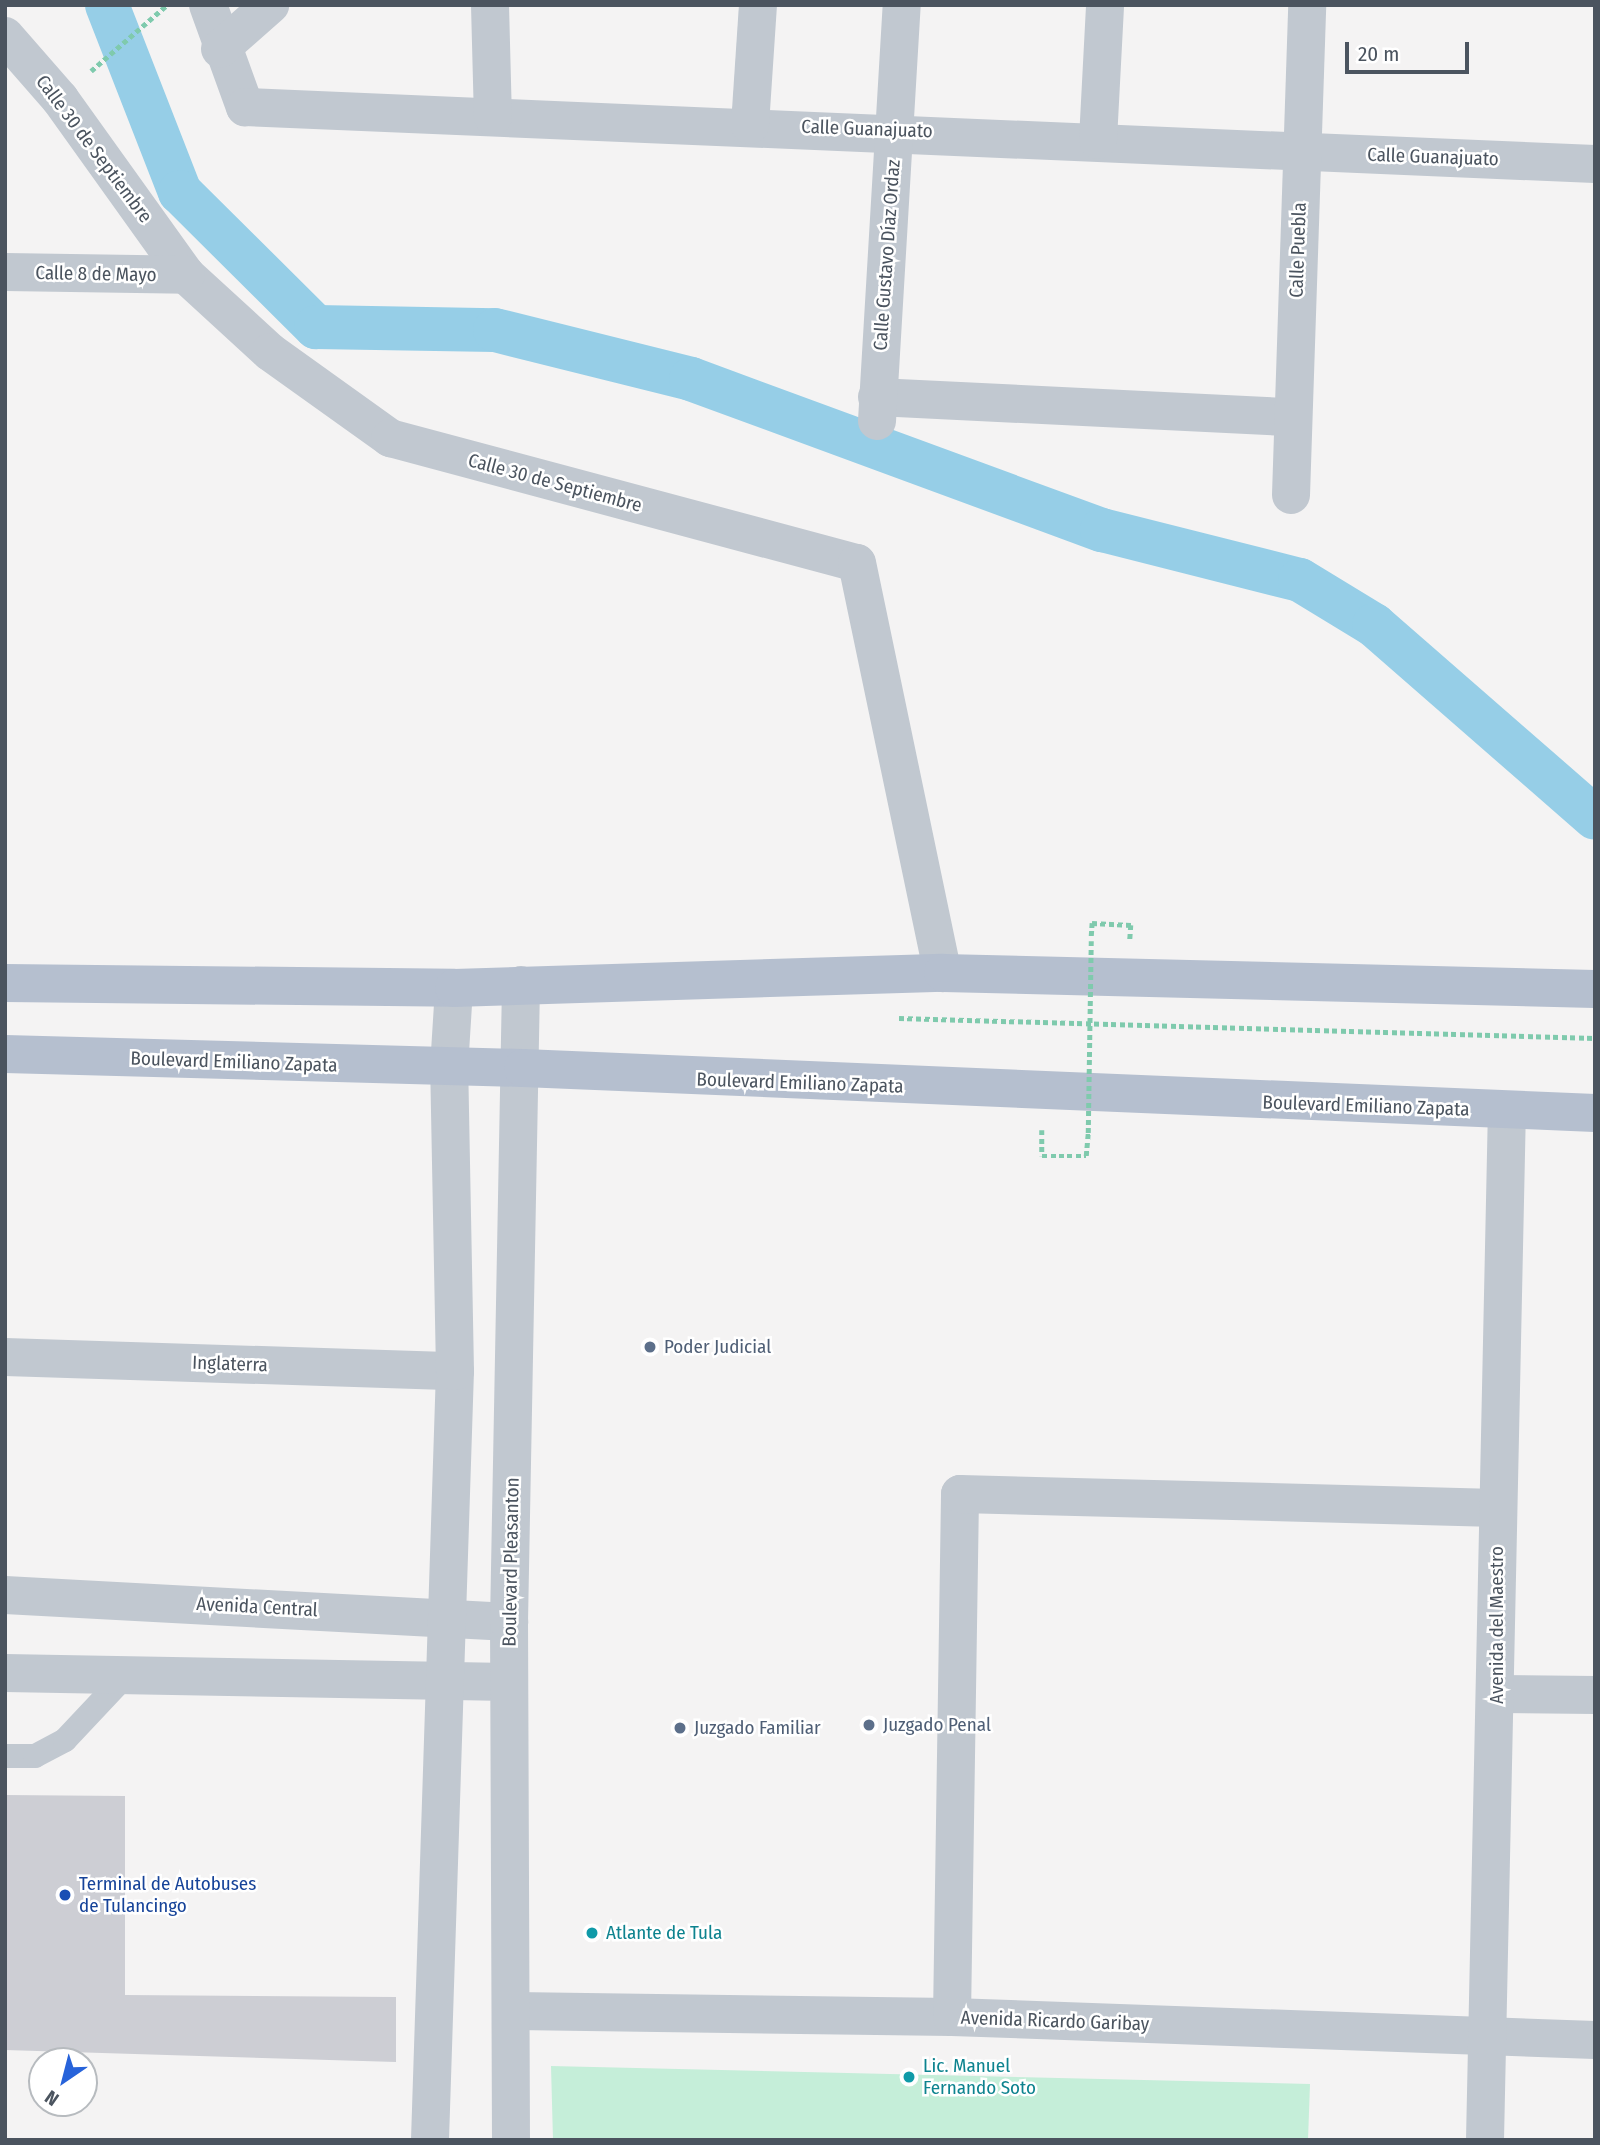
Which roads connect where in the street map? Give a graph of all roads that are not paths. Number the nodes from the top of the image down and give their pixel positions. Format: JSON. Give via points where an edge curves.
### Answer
{"nodes":[{"id":1,"x":270,"y":5,"type":"edge"},
{"id":2,"x":490,"y":5,"type":"edge"},
{"id":3,"x":758,"y":5,"type":"edge"},
{"id":4,"x":902,"y":5,"type":"edge"},
{"id":5,"x":1105,"y":5,"type":"edge"},
{"id":6,"x":1307,"y":5,"type":"edge"},
{"id":7,"x":206,"y":7,"type":"edge"},
{"id":8,"x":5,"y":36,"type":"edge"},
{"id":9,"x":220,"y":49,"type":"junction"},
{"id":10,"x":493,"y":117,"type":"junction"},
{"id":11,"x":750,"y":125,"type":"junction"},
{"id":12,"x":895,"y":129,"type":"junction"},
{"id":13,"x":1098,"y":140,"type":"junction"},
{"id":14,"x":1302,"y":151,"type":"junction"},
{"id":15,"x":1595,"y":164,"type":"edge"},
{"id":16,"x":5,"y":272,"type":"edge"},
{"id":17,"x":187,"y":275,"type":"junction"},
{"id":18,"x":1292,"y":417,"type":"junction"},
{"id":19,"x":1292,"y":495,"type":"dead end"},
{"id":20,"x":943,"y":973,"type":"junction"},
{"id":21,"x":5,"y":983,"type":"edge"},
{"id":22,"x":520,"y":985,"type":"junction"},
{"id":23,"x":454,"y":988,"type":"junction"},
{"id":24,"x":1595,"y":989,"type":"edge"},
{"id":25,"x":5,"y":1054,"type":"edge"},
{"id":26,"x":449,"y":1068,"type":"junction"},
{"id":27,"x":523,"y":1068,"type":"junction"},
{"id":28,"x":1507,"y":1111,"type":"junction"},
{"id":29,"x":1595,"y":1113,"type":"edge"},
{"id":30,"x":5,"y":1357,"type":"edge"},
{"id":31,"x":455,"y":1371,"type":"junction"},
{"id":32,"x":1497,"y":1508,"type":"junction"},
{"id":33,"x":5,"y":1595,"type":"edge"},
{"id":34,"x":445,"y":1616,"type":"junction"},
{"id":35,"x":509,"y":1622,"type":"junction"},
{"id":36,"x":5,"y":1672,"type":"edge"},
{"id":37,"x":127,"y":1674,"type":"junction"},
{"id":38,"x":443,"y":1676,"type":"junction"},
{"id":39,"x":509,"y":1682,"type":"junction"},
{"id":40,"x":1497,"y":1694,"type":"junction"},
{"id":41,"x":1595,"y":1695,"type":"edge"},
{"id":42,"x":5,"y":1756,"type":"edge"},
{"id":43,"x":515,"y":2011,"type":"junction"},
{"id":44,"x":952,"y":2017,"type":"junction"},
{"id":45,"x":1488,"y":2036,"type":"junction"},
{"id":46,"x":1595,"y":2040,"type":"edge"},
{"id":47,"x":430,"y":2140,"type":"edge"},
{"id":48,"x":511,"y":2140,"type":"edge"},
{"id":49,"x":1485,"y":2140,"type":"edge"}],
"edges":[{"from":1,"to":9,"type":"street"},
{"from":2,"to":10,"type":"street"},
{"from":3,"to":11,"type":"street"},
{"from":4,"to":12,"type":"street","name":"Calle Gustavo Díaz Ordaz"},
{"from":5,"to":13,"type":"street"},
{"from":6,"to":14,"type":"street","name":"Calle Puebla"},
{"from":7,"to":9,"type":"street","name":"Calle Guanajuato"},
{"from":8,"to":17,"type":"street","name":"Calle 30 de Septiembre","via":[[60,99]]},
{"from":9,"to":10,"type":"street","name":"Calle Guanajuato","via":[[245,107]]},
{"from":10,"to":11,"type":"street","name":"Calle Guanajuato"},
{"from":11,"to":12,"type":"street","name":"Calle Guanajuato"},
{"from":12,"to":13,"type":"street","name":"Calle Guanajuato"},
{"from":12,"to":18,"type":"street","name":"Calle Gustavo Díaz Ordaz","via":[[877,409]]},
{"from":13,"to":14,"type":"street","name":"Calle Guanajuato"},
{"from":14,"to":15,"type":"street","name":"Calle Guanajuato"},
{"from":14,"to":18,"type":"street","name":"Calle Puebla"},
{"from":16,"to":17,"type":"street","name":"Calle 8 de Mayo"},
{"from":17,"to":20,"type":"street","name":"Calle 30 de Septiembre","via":[[270,352],[390,438],[857,563]]},
{"from":18,"to":19,"type":"street","name":"Calle Puebla"},
{"from":20,"to":22,"type":"main road"},
{"from":20,"to":24,"type":"main road"},
{"from":21,"to":23,"type":"main road"},
{"from":22,"to":23,"type":"main road"},
{"from":22,"to":27,"type":"street","name":"Boulevard Pleasanton"},
{"from":23,"to":26,"type":"street"},
{"from":25,"to":26,"type":"main road","name":"Boulevard Emiliano Zapata"},
{"from":26,"to":27,"type":"main road","name":"Boulevard Emiliano Zapata"},
{"from":26,"to":31,"type":"street"},
{"from":27,"to":28,"type":"main road","name":"Boulevard Emiliano Zapata"},
{"from":27,"to":35,"type":"street","name":"Boulevard Pleasanton"},
{"from":28,"to":29,"type":"main road","name":"Boulevard Emiliano Zapata"},
{"from":28,"to":32,"type":"street","name":"Avenida del Maestro"},
{"from":30,"to":31,"type":"street","name":"Inglaterra"},
{"from":31,"to":34,"type":"street"},
{"from":32,"to":40,"type":"street","name":"Avenida del Maestro"},
{"from":32,"to":44,"type":"street","via":[[960,1494]]},
{"from":33,"to":34,"type":"street","name":"Avenida Central"},
{"from":34,"to":35,"type":"street","name":"Avenida Central"},
{"from":34,"to":38,"type":"street"},
{"from":35,"to":39,"type":"street","name":"Boulevard Pleasanton"},
{"from":36,"to":37,"type":"street"},
{"from":37,"to":38,"type":"street"},
{"from":37,"to":42,"type":"lane","via":[[65,1740],[35,1756]]},
{"from":38,"to":39,"type":"street"},
{"from":38,"to":47,"type":"street"},
{"from":39,"to":43,"type":"street","name":"Boulevard Pleasanton"},
{"from":40,"to":41,"type":"street"},
{"from":40,"to":45,"type":"street","name":"Avenida del Maestro"},
{"from":43,"to":44,"type":"street","name":"Avenida Ricardo Garibay"},
{"from":43,"to":48,"type":"street","name":"Boulevard Pleasanton"},
{"from":44,"to":45,"type":"street","name":"Avenida Ricardo Garibay"},
{"from":45,"to":46,"type":"street","name":"Avenida Ricardo Garibay"},
{"from":45,"to":49,"type":"street","name":"Avenida del Maestro"}]}
